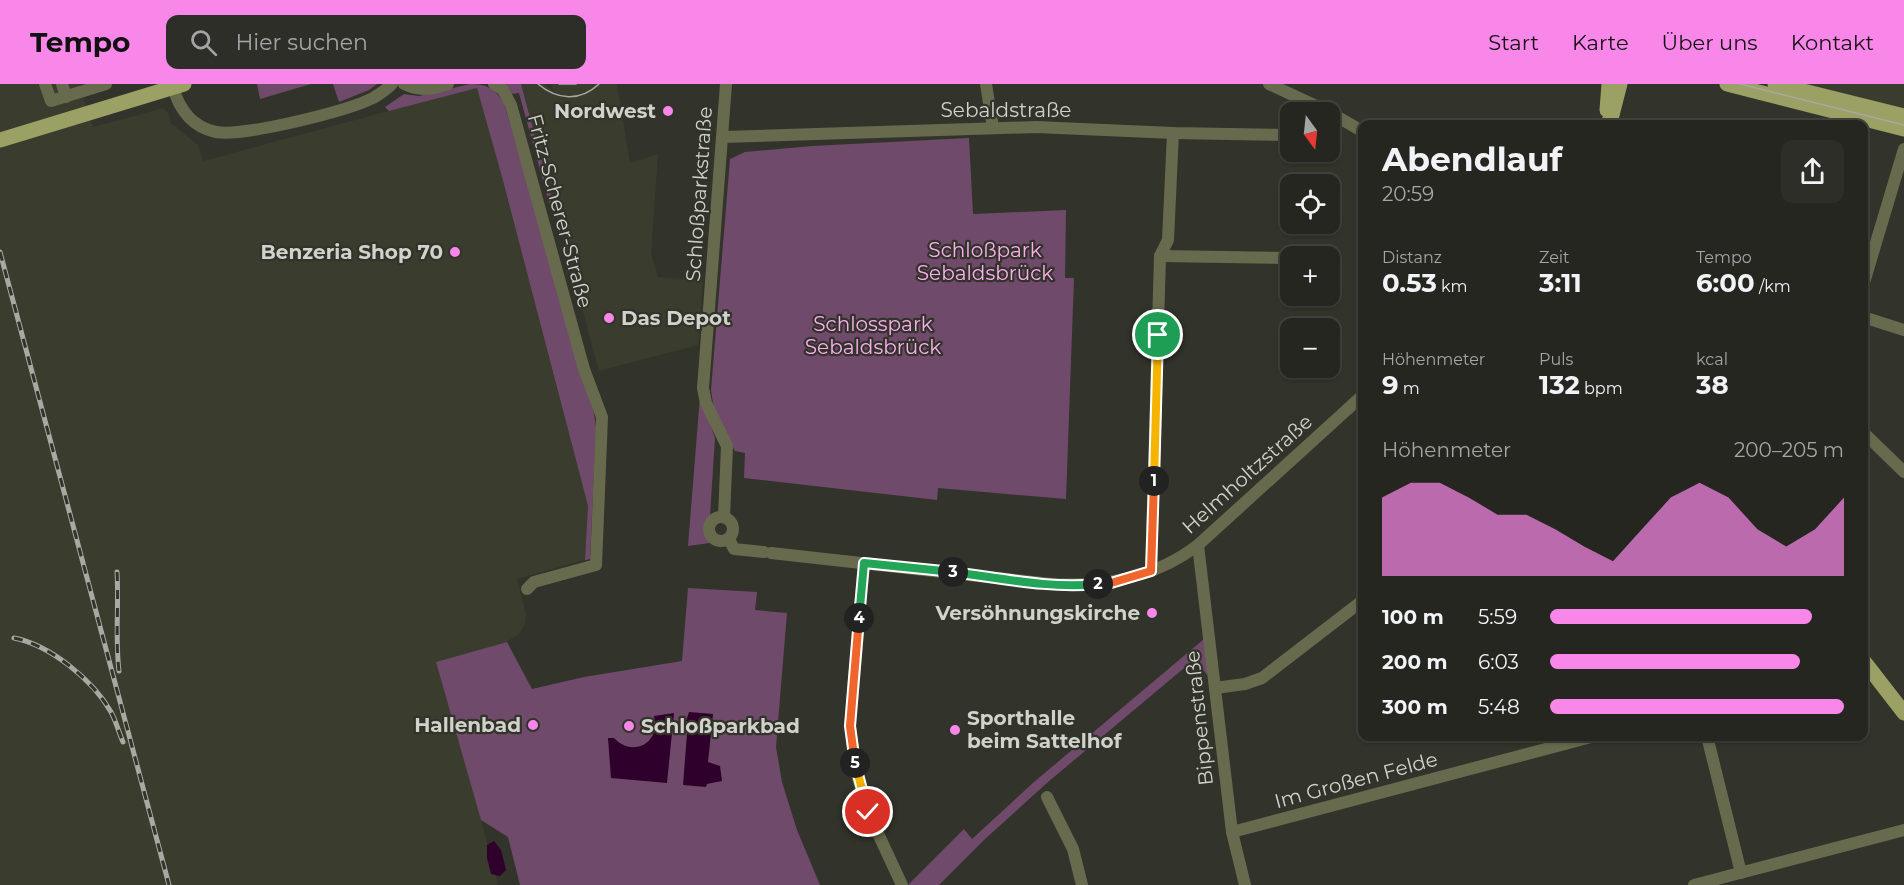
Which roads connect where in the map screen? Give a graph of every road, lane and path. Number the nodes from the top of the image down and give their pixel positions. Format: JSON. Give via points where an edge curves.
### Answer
{"nodes":[{"id":1,"x":45,"y":84,"type":"edge"},
{"id":2,"x":62,"y":84,"type":"edge"},
{"id":3,"x":106,"y":84,"type":"edge"},
{"id":4,"x":172,"y":84,"type":"edge"},
{"id":5,"x":184,"y":84,"type":"edge"},
{"id":6,"x":392,"y":84,"type":"edge"},
{"id":7,"x":404,"y":84,"type":"edge"},
{"id":8,"x":448,"y":84,"type":"edge"},
{"id":9,"x":494,"y":84,"type":"edge"},
{"id":10,"x":726,"y":84,"type":"edge"},
{"id":11,"x":986,"y":84,"type":"edge"},
{"id":12,"x":1269,"y":84,"type":"edge"},
{"id":13,"x":1609,"y":84,"type":"edge"},
{"id":14,"x":1620,"y":84,"type":"edge"},
{"id":15,"x":1727,"y":84,"type":"edge"},
{"id":16,"x":1775,"y":84,"type":"edge"},
{"id":17,"x":66,"y":97,"type":"junction"},
{"id":18,"x":1308,"y":102,"type":"edge"},
{"id":19,"x":1904,"y":116,"type":"edge"},
{"id":20,"x":1340,"y":118,"type":"edge"},
{"id":21,"x":1608,"y":120,"type":"edge"},
{"id":22,"x":1610,"y":120,"type":"edge"},
{"id":23,"x":993,"y":128,"type":"junction"},
{"id":24,"x":1358,"y":129,"type":"edge"},
{"id":25,"x":1904,"y":129,"type":"edge"},
{"id":26,"x":1173,"y":133,"type":"junction"},
{"id":27,"x":1280,"y":135,"type":"edge"},
{"id":28,"x":723,"y":137,"type":"junction"},
{"id":29,"x":0,"y":140,"type":"edge"},
{"id":30,"x":1904,"y":149,"type":"edge"},
{"id":31,"x":1160,"y":256,"type":"junction"},
{"id":32,"x":1280,"y":258,"type":"edge"},
{"id":33,"x":1868,"y":269,"type":"edge"},
{"id":34,"x":1868,"y":319,"type":"edge"},
{"id":35,"x":1904,"y":330,"type":"edge"},
{"id":36,"x":1358,"y":400,"type":"edge"},
{"id":37,"x":1868,"y":437,"type":"edge"},
{"id":38,"x":1904,"y":472,"type":"edge"},
{"id":39,"x":724,"y":517,"type":"junction"},
{"id":40,"x":729,"y":539,"type":"junction"},
{"id":41,"x":1198,"y":545,"type":"junction"},
{"id":42,"x":864,"y":563,"type":"junction"},
{"id":43,"x":1151,"y":571,"type":"junction"},
{"id":44,"x":527,"y":589,"type":"dead end"},
{"id":45,"x":1358,"y":604,"type":"edge"},
{"id":46,"x":1868,"y":666,"type":"edge"},
{"id":47,"x":1215,"y":688,"type":"junction"},
{"id":48,"x":1904,"y":713,"type":"edge"},
{"id":49,"x":1576,"y":741,"type":"edge"},
{"id":50,"x":1708,"y":741,"type":"edge"},
{"id":51,"x":1047,"y":797,"type":"dead end"},
{"id":52,"x":1904,"y":830,"type":"edge"},
{"id":53,"x":1232,"y":832,"type":"junction"},
{"id":54,"x":1741,"y":873,"type":"junction"},
{"id":55,"x":902,"y":885,"type":"edge"},
{"id":56,"x":1082,"y":885,"type":"edge"},
{"id":57,"x":1245,"y":885,"type":"edge"},
{"id":58,"x":1694,"y":885,"type":"edge"}],
"edges":[{"from":1,"to":17,"type":"street","via":[[51,101]]},
{"from":2,"to":17,"type":"street"},
{"from":3,"to":17,"type":"street"},
{"from":4,"to":6,"type":"street","via":[[182,111],[193,122],[215,132],[290,122],[346,107],[371,99]]},
{"from":5,"to":29,"type":"main road","bridge":true},
{"from":7,"to":8,"type":"street","via":[[428,90]]},
{"from":9,"to":44,"type":"street","name":"Fritz-Scherer-Straße","via":[[503,90],[510,105],[584,369],[602,417],[596,565],[534,582]]},
{"from":10,"to":28,"type":"street","name":"Schloßparkstraße"},
{"from":11,"to":23,"type":"street"},
{"from":12,"to":18,"type":"street"},
{"from":13,"to":21,"type":"main road"},
{"from":14,"to":22,"type":"main road"},
{"from":15,"to":25,"type":"main road"},
{"from":16,"to":19,"type":"main road"},
{"from":20,"to":24,"type":"street"},
{"from":23,"to":26,"type":"street","name":"Sebaldstraße"},
{"from":23,"to":28,"type":"street","name":"Sebaldstraße"},
{"from":26,"to":27,"type":"street","name":"Sebaldstraße"},
{"from":26,"to":31,"type":"street","via":[[1168,240]]},
{"from":28,"to":39,"type":"street","name":"Schloßparkstraße","via":[[703,388],[727,446]]},
{"from":30,"to":33,"type":"street"},
{"from":31,"to":32,"type":"street"},
{"from":31,"to":43,"type":"street"},
{"from":34,"to":35,"type":"street"},
{"from":36,"to":41,"type":"street","name":"Helmholtzstraße"},
{"from":37,"to":38,"type":"street"},
{"from":39,"to":40,"type":"street","via":[[734,526]]},
{"from":39,"to":40,"type":"street","via":[[714,519],[710,533],[717,540]]},
{"from":40,"to":42,"type":"street","name":"Helmholtzstraße","via":[[734,549]]},
{"from":41,"to":43,"type":"street","name":"Helmholtzstraße","via":[[1179,560]]},
{"from":41,"to":47,"type":"street","name":"Bippenstraße"},
{"from":42,"to":43,"type":"street","name":"Helmholtzstraße","via":[[1081,586],[1111,583]]},
{"from":42,"to":55,"type":"street","via":[[850,726],[856,771],[868,812]]},
{"from":45,"to":47,"type":"street","via":[[1262,678]]},
{"from":46,"to":48,"type":"main road"},
{"from":47,"to":53,"type":"street","name":"Bippenstraße"},
{"from":49,"to":53,"type":"street","name":"Im Großen Felde"},
{"from":50,"to":54,"type":"street"},
{"from":51,"to":56,"type":"street","via":[[1073,849]]},
{"from":52,"to":54,"type":"street"},
{"from":53,"to":57,"type":"street","name":"Bippenstraße"},
{"from":54,"to":58,"type":"street"}]}
